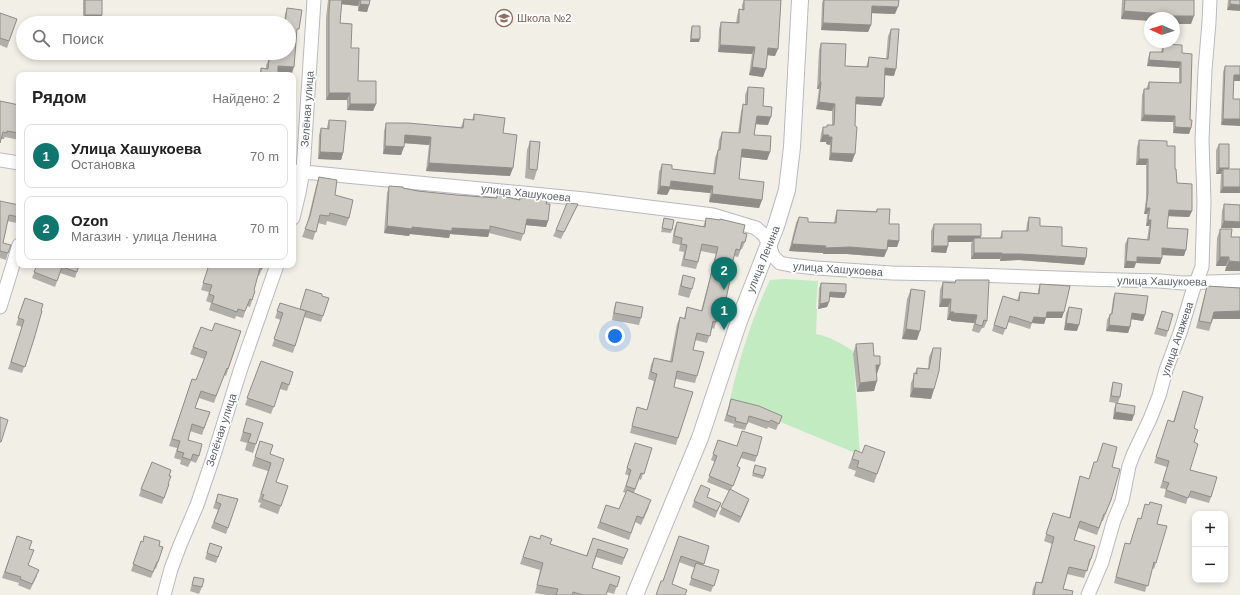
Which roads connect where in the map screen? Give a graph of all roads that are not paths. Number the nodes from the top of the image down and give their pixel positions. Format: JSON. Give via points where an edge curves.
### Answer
{"nodes":[{"id":1,"x":314,"y":0,"type":"edge"},
{"id":2,"x":800,"y":0,"type":"edge"},
{"id":3,"x":1210,"y":0,"type":"edge"},
{"id":4,"x":0,"y":160,"type":"edge"},
{"id":5,"x":16,"y":163,"type":"edge"},
{"id":6,"x":298,"y":171,"type":"edge"},
{"id":7,"x":296,"y":207,"type":"edge"},
{"id":8,"x":769,"y":244,"type":"junction"},
{"id":9,"x":16,"y":255,"type":"edge"},
{"id":10,"x":276,"y":268,"type":"edge"},
{"id":11,"x":1240,"y":281,"type":"edge"},
{"id":12,"x":1197,"y":282,"type":"junction"},
{"id":13,"x":0,"y":307,"type":"edge"},
{"id":14,"x":164,"y":595,"type":"edge"},
{"id":15,"x":635,"y":595,"type":"edge"},
{"id":16,"x":1088,"y":595,"type":"edge"}],
"edges":[{"from":1,"to":6,"type":"street","name":"Зелёная улица"},
{"from":2,"to":8,"type":"street","name":"улица Ленина","via":[[790,175]]},
{"from":3,"to":12,"type":"street","name":"улица Апажева","via":[[1202,140],[1203,253]]},
{"from":4,"to":5,"type":"street"},
{"from":6,"to":7,"type":"street","name":"Зелёная улица","via":[[300,193]]},
{"from":6,"to":8,"type":"street","name":"улица Хашукоева","via":[[561,196],[713,215],[756,228]]},
{"from":8,"to":12,"type":"street","name":"улица Хашукоева","via":[[773,256],[780,263],[816,268],[892,273]]},
{"from":8,"to":15,"type":"street","name":"улица Ленина","via":[[738,321],[700,438]]},
{"from":9,"to":13,"type":"street"},
{"from":10,"to":14,"type":"street","name":"Зелёная улица","via":[[197,505]]},
{"from":11,"to":12,"type":"street","name":"улица Хашукоева"},
{"from":12,"to":16,"type":"street","name":"улица Апажева","via":[[1154,408],[1129,466],[1122,501]]}]}
